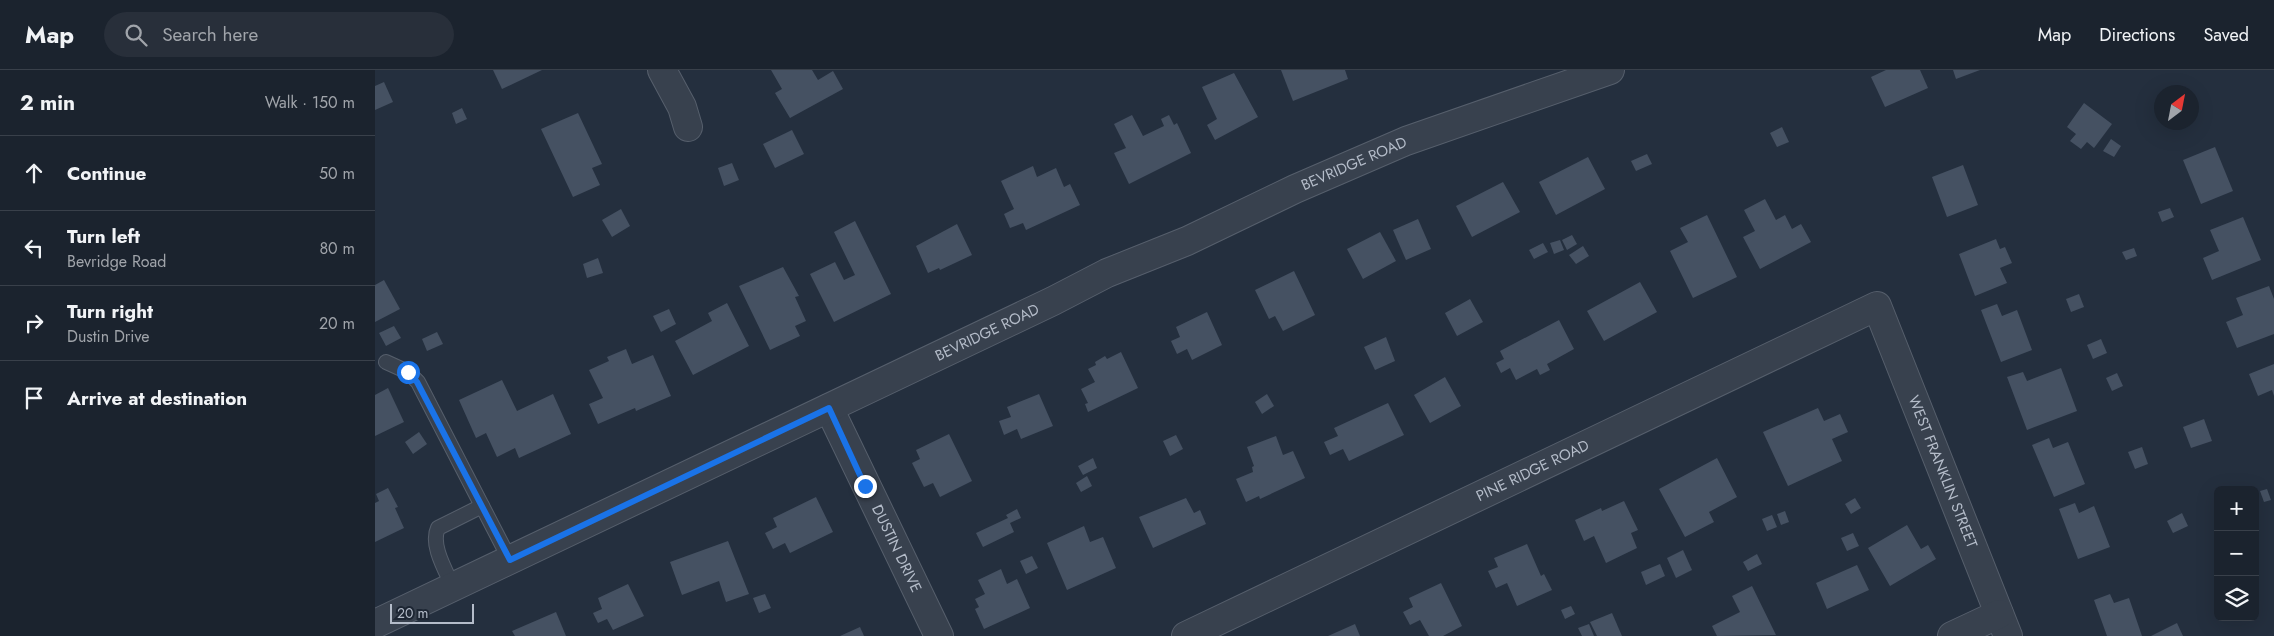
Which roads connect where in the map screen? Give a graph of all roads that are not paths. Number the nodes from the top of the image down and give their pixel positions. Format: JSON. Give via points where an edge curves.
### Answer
{"nodes":[{"id":1,"x":663,"y":70,"type":"edge"},
{"id":2,"x":1610,"y":70,"type":"edge"},
{"id":3,"x":688,"y":127,"type":"dead end"},
{"id":4,"x":1877,"y":306,"type":"joint"},
{"id":5,"x":386,"y":362,"type":"dead end"},
{"id":6,"x":829,"y":408,"type":"junction"},
{"id":7,"x":482,"y":506,"type":"junction"},
{"id":8,"x":510,"y":560,"type":"junction"},
{"id":9,"x":453,"y":587,"type":"junction"},
{"id":10,"x":375,"y":624,"type":"edge"},
{"id":11,"x":2003,"y":625,"type":"edge"},
{"id":12,"x":939,"y":636,"type":"edge"},
{"id":13,"x":1186,"y":636,"type":"edge"},
{"id":14,"x":1953,"y":636,"type":"edge"}],
"edges":[{"from":1,"to":3,"type":"street","via":[[682,107]]},
{"from":2,"to":6,"type":"street","name":"BEVRIDGE ROAD","via":[[1406,141],[1295,189],[1187,241],[1107,273]]},
{"from":4,"to":11,"type":"street","name":"WEST FRANKLIN STREET"},
{"from":4,"to":13,"type":"street","name":"PINE RIDGE ROAD"},
{"from":5,"to":7,"type":"lane","via":[[399,366],[417,382]]},
{"from":6,"to":8,"type":"street","name":"BEVRIDGE ROAD"},
{"from":6,"to":12,"type":"street","name":"DUSTIN DRIVE"},
{"from":7,"to":8,"type":"lane"},
{"from":7,"to":9,"type":"lane","via":[[438,528],[435,534],[437,550]]},
{"from":8,"to":9,"type":"street","name":"BEVRIDGE ROAD"},
{"from":9,"to":10,"type":"street","name":"BEVRIDGE ROAD"},
{"from":11,"to":14,"type":"street"}]}
